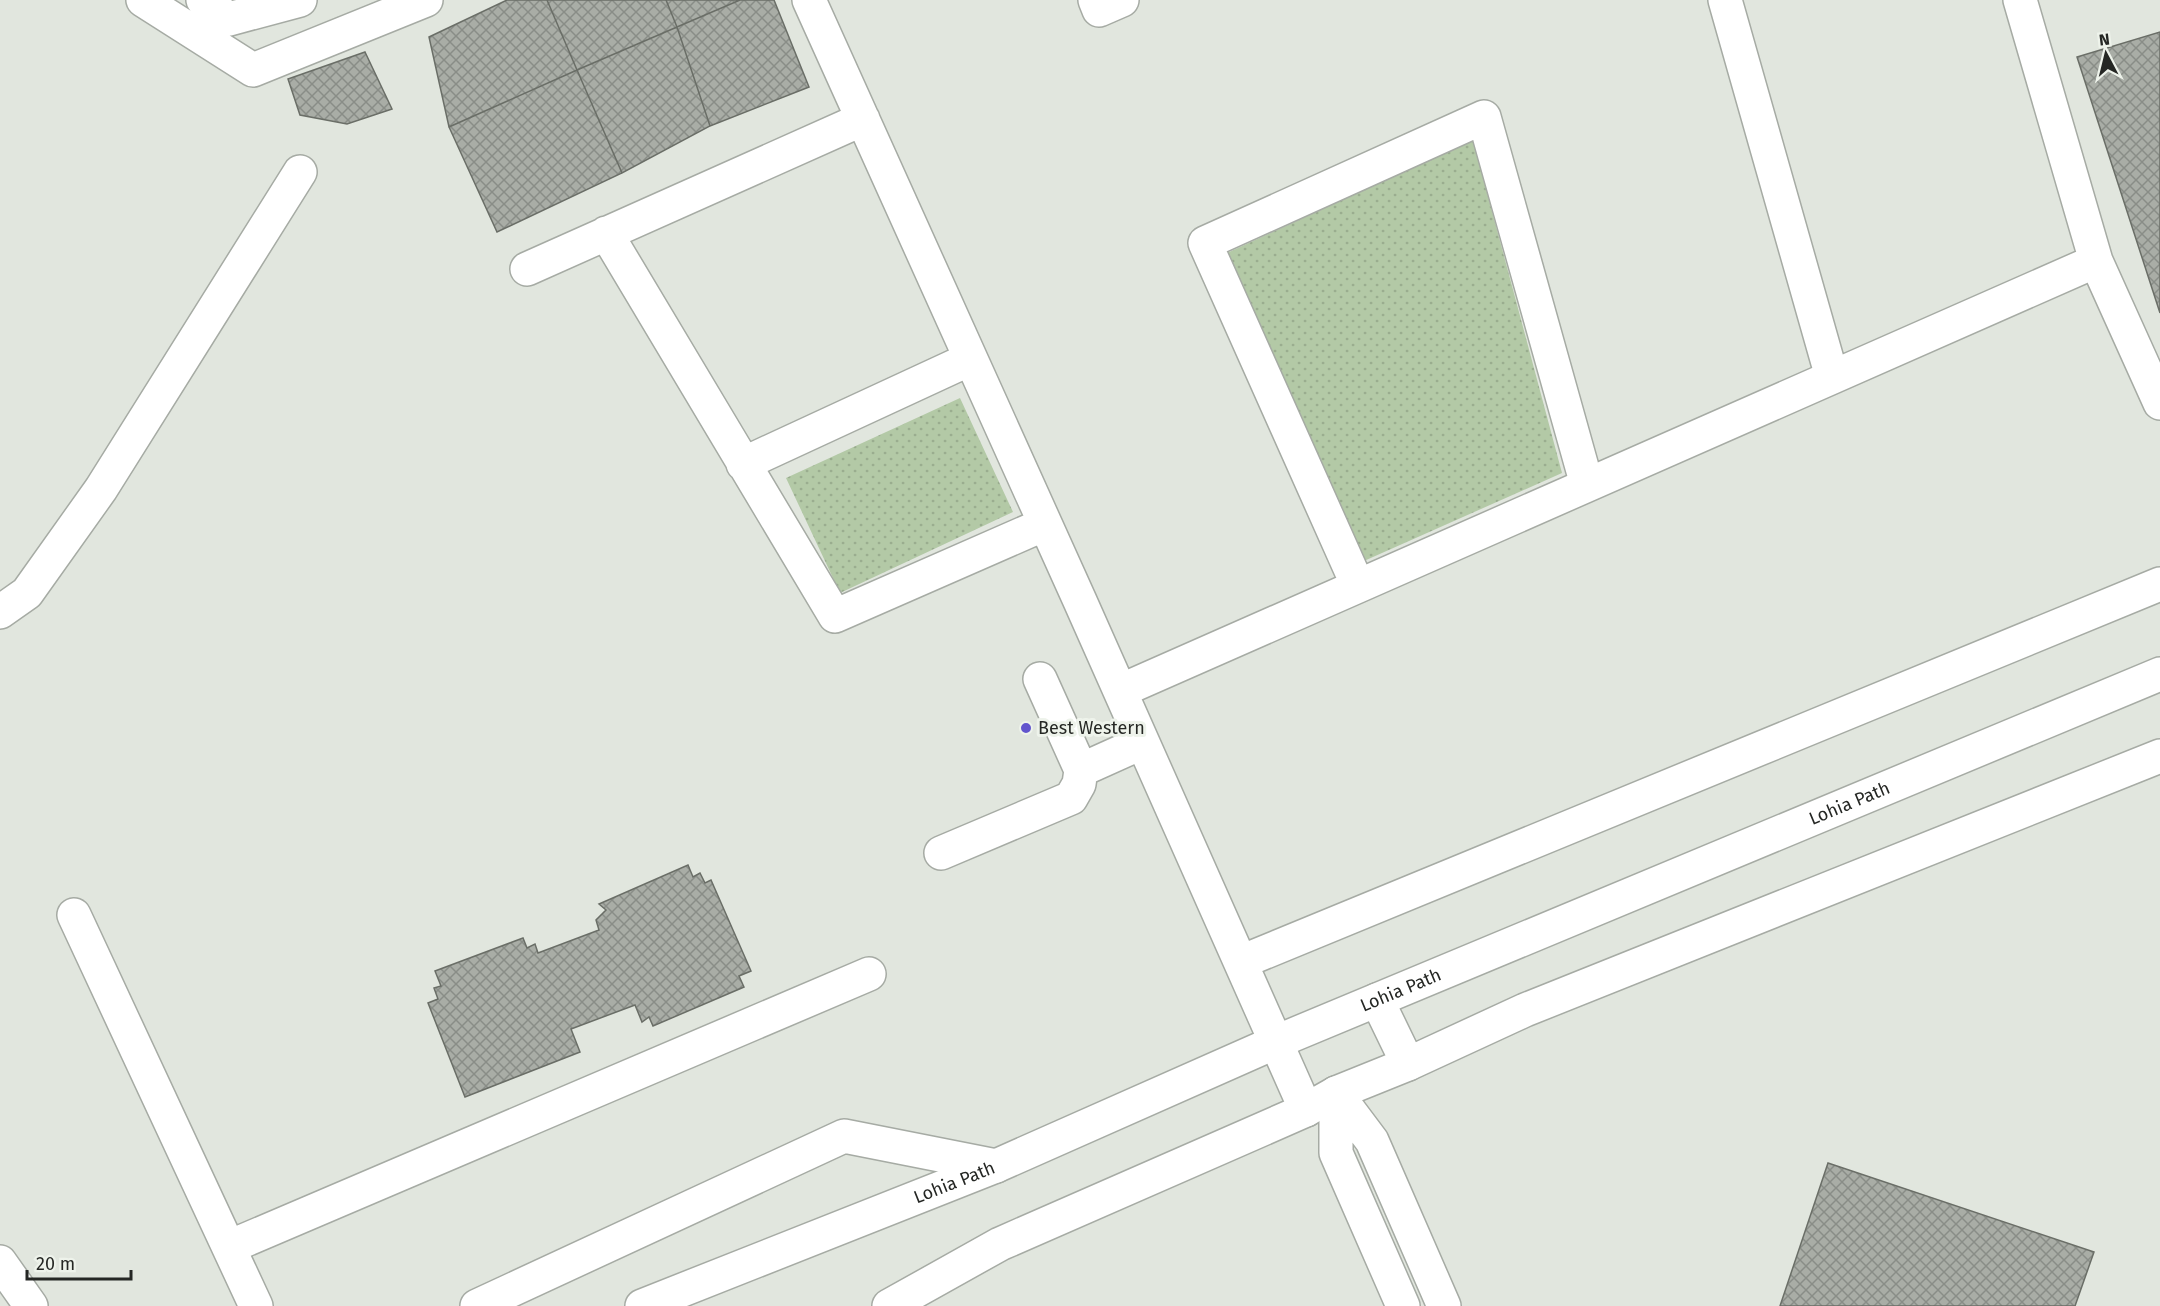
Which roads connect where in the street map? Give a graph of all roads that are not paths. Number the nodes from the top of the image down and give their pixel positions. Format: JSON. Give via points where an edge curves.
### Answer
{"nodes":[{"id":1,"x":143,"y":0,"type":"edge"},
{"id":2,"x":203,"y":0,"type":"edge"},
{"id":3,"x":300,"y":0,"type":"edge"},
{"id":4,"x":426,"y":0,"type":"edge"},
{"id":5,"x":809,"y":0,"type":"edge"},
{"id":6,"x":1095,"y":0,"type":"edge"},
{"id":7,"x":1122,"y":0,"type":"edge"},
{"id":8,"x":1725,"y":0,"type":"edge"},
{"id":9,"x":2020,"y":0,"type":"edge"},
{"id":10,"x":863,"y":119,"type":"junction"},
{"id":11,"x":300,"y":172,"type":"dead end"},
{"id":12,"x":606,"y":233,"type":"junction"},
{"id":13,"x":2096,"y":261,"type":"junction"},
{"id":14,"x":527,"y":269,"type":"dead end"},
{"id":15,"x":970,"y":359,"type":"junction"},
{"id":16,"x":1832,"y":377,"type":"junction"},
{"id":17,"x":2160,"y":403,"type":"edge"},
{"id":18,"x":743,"y":464,"type":"junction"},
{"id":19,"x":1587,"y":485,"type":"junction"},
{"id":20,"x":1045,"y":524,"type":"junction"},
{"id":21,"x":2160,"y":584,"type":"edge"},
{"id":22,"x":1358,"y":586,"type":"junction"},
{"id":23,"x":0,"y":612,"type":"edge"},
{"id":24,"x":2160,"y":674,"type":"edge"},
{"id":25,"x":1040,"y":680,"type":"dead end"},
{"id":26,"x":1120,"y":691,"type":"junction"},
{"id":27,"x":1141,"y":743,"type":"junction"},
{"id":28,"x":2160,"y":756,"type":"edge"},
{"id":29,"x":1081,"y":770,"type":"junction"},
{"id":30,"x":941,"y":853,"type":"dead end"},
{"id":31,"x":74,"y":915,"type":"dead end"},
{"id":32,"x":1240,"y":962,"type":"junction"},
{"id":33,"x":869,"y":974,"type":"dead end"},
{"id":34,"x":1377,"y":1000,"type":"junction"},
{"id":35,"x":1276,"y":1042,"type":"junction"},
{"id":36,"x":1408,"y":1064,"type":"junction"},
{"id":37,"x":1336,"y":1093,"type":"junction"},
{"id":38,"x":1306,"y":1110,"type":"junction"},
{"id":39,"x":996,"y":1166,"type":"junction"},
{"id":40,"x":229,"y":1247,"type":"junction"},
{"id":41,"x":0,"y":1262,"type":"edge"},
{"id":42,"x":31,"y":1306,"type":"edge"},
{"id":43,"x":256,"y":1306,"type":"edge"},
{"id":44,"x":477,"y":1306,"type":"edge"},
{"id":45,"x":642,"y":1306,"type":"edge"},
{"id":46,"x":889,"y":1306,"type":"edge"},
{"id":47,"x":1403,"y":1306,"type":"edge"},
{"id":48,"x":1444,"y":1306,"type":"edge"}],
"edges":[{"from":1,"to":4,"type":"street","via":[[253,70]]},
{"from":2,"to":3,"type":"street","via":[[229,19]]},
{"from":5,"to":10,"type":"street"},
{"from":6,"to":7,"type":"street","via":[[1099,10]]},
{"from":8,"to":16,"type":"street"},
{"from":9,"to":13,"type":"street"},
{"from":10,"to":12,"type":"street"},
{"from":10,"to":15,"type":"street"},
{"from":11,"to":23,"type":"street","via":[[101,489],[27,593]]},
{"from":12,"to":14,"type":"street"},
{"from":12,"to":18,"type":"street"},
{"from":13,"to":16,"type":"street"},
{"from":13,"to":17,"type":"street"},
{"from":15,"to":18,"type":"street"},
{"from":15,"to":20,"type":"street"},
{"from":16,"to":19,"type":"street"},
{"from":18,"to":20,"type":"street","via":[[835,616]]},
{"from":19,"to":22,"type":"street"},
{"from":19,"to":22,"type":"street","via":[[1484,117],[1205,243]]},
{"from":20,"to":26,"type":"street"},
{"from":21,"to":32,"type":"street"},
{"from":22,"to":26,"type":"street"},
{"from":24,"to":34,"type":"street","name":"Lohia Path"},
{"from":25,"to":29,"type":"street"},
{"from":26,"to":27,"type":"street"},
{"from":27,"to":29,"type":"street"},
{"from":27,"to":32,"type":"street"},
{"from":28,"to":36,"type":"street","via":[[1525,1010]]},
{"from":29,"to":30,"type":"street","via":[[1071,798]]},
{"from":31,"to":40,"type":"street"},
{"from":32,"to":35,"type":"street"},
{"from":33,"to":40,"type":"street"},
{"from":34,"to":35,"type":"street","name":"Lohia Path"},
{"from":34,"to":36,"type":"street"},
{"from":35,"to":38,"type":"street"},
{"from":35,"to":39,"type":"street","name":"Lohia Path"},
{"from":36,"to":37,"type":"street"},
{"from":37,"to":38,"type":"street"},
{"from":37,"to":47,"type":"street","via":[[1336,1153]]},
{"from":37,"to":48,"type":"street","via":[[1372,1141]]},
{"from":38,"to":46,"type":"street","via":[[1000,1244]]},
{"from":39,"to":44,"type":"street","via":[[844,1136]]},
{"from":39,"to":45,"type":"street","name":"Lohia Path"},
{"from":40,"to":43,"type":"street"},
{"from":41,"to":42,"type":"street"}]}
